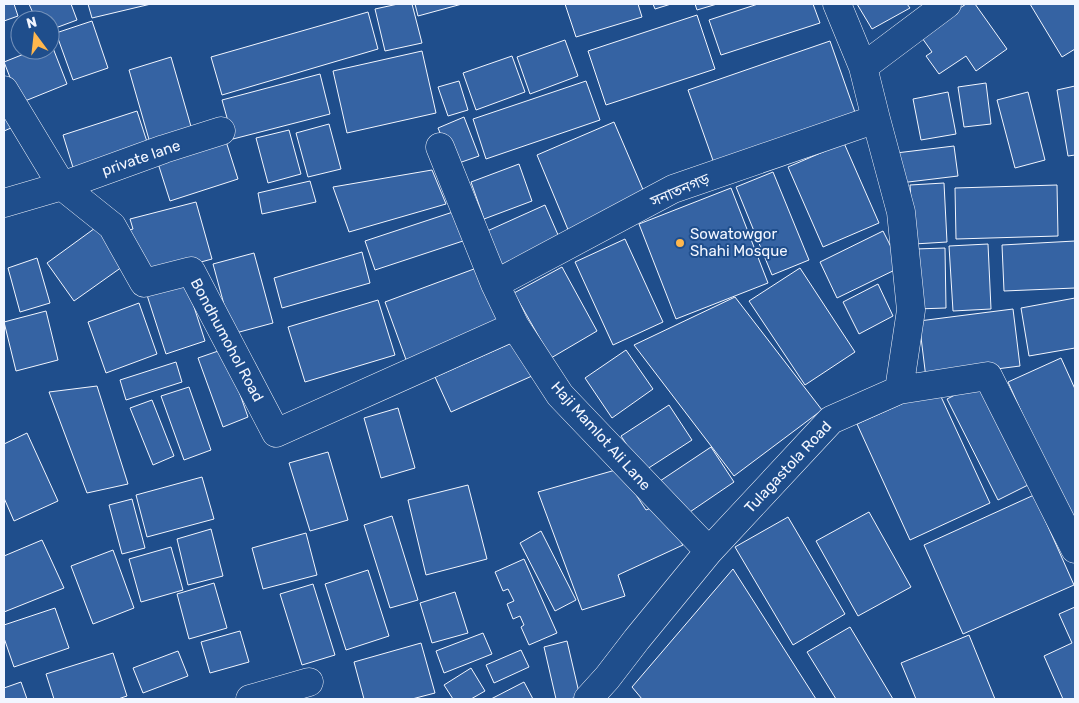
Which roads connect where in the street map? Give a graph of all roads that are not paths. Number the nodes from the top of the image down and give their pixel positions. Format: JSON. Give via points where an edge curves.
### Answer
{"nodes":[{"id":1,"x":837,"y":4,"type":"edge"},
{"id":2,"x":947,"y":4,"type":"edge"},
{"id":3,"x":863,"y":67,"type":"junction"},
{"id":4,"x":4,"y":90,"type":"edge"},
{"id":5,"x":876,"y":119,"type":"junction"},
{"id":6,"x":221,"y":131,"type":"dead end"},
{"id":7,"x":440,"y":147,"type":"dead end"},
{"id":8,"x":62,"y":186,"type":"junction"},
{"id":9,"x":4,"y":203,"type":"edge"},
{"id":10,"x":495,"y":284,"type":"junction"},
{"id":11,"x":515,"y":326,"type":"junction"},
{"id":12,"x":899,"y":390,"type":"junction"},
{"id":13,"x":1075,"y":548,"type":"edge"},
{"id":14,"x":709,"y":551,"type":"junction"},
{"id":15,"x":309,"y":682,"type":"dead end"},
{"id":16,"x":612,"y":689,"type":"edge"},
{"id":17,"x":250,"y":699,"type":"edge"},
{"id":18,"x":588,"y":699,"type":"edge"}],
"edges":[{"from":1,"to":3,"type":"street"},
{"from":2,"to":3,"type":"street"},
{"from":3,"to":5,"type":"street"},
{"from":4,"to":8,"type":"street","name":"Bondhumohol Road"},
{"from":5,"to":10,"type":"street","name":"সনাতনগড়","via":[[673,189]]},
{"from":5,"to":12,"type":"street","via":[[901,212],[911,310]]},
{"from":6,"to":8,"type":"street","name":"private lane"},
{"from":7,"to":10,"type":"street","name":"Haji Mamlot Ali Lane"},
{"from":8,"to":9,"type":"street","name":"private lane"},
{"from":8,"to":11,"type":"street","name":"Bondhumohol Road","via":[[112,226],[144,283],[191,271],[276,433]]},
{"from":10,"to":11,"type":"street","name":"Haji Mamlot Ali Lane"},
{"from":11,"to":14,"type":"street","name":"Haji Mamlot Ali Lane","via":[[560,395]]},
{"from":12,"to":13,"type":"street","name":"Tulagastola Road","via":[[988,376]]},
{"from":12,"to":14,"type":"street","name":"Tulagastola Road","via":[[831,420]]},
{"from":14,"to":16,"type":"street","name":"Tulagastola Road","via":[[637,639]]},
{"from":15,"to":17,"type":"street"},
{"from":16,"to":18,"type":"street","name":"Tulagastola Road"}]}
